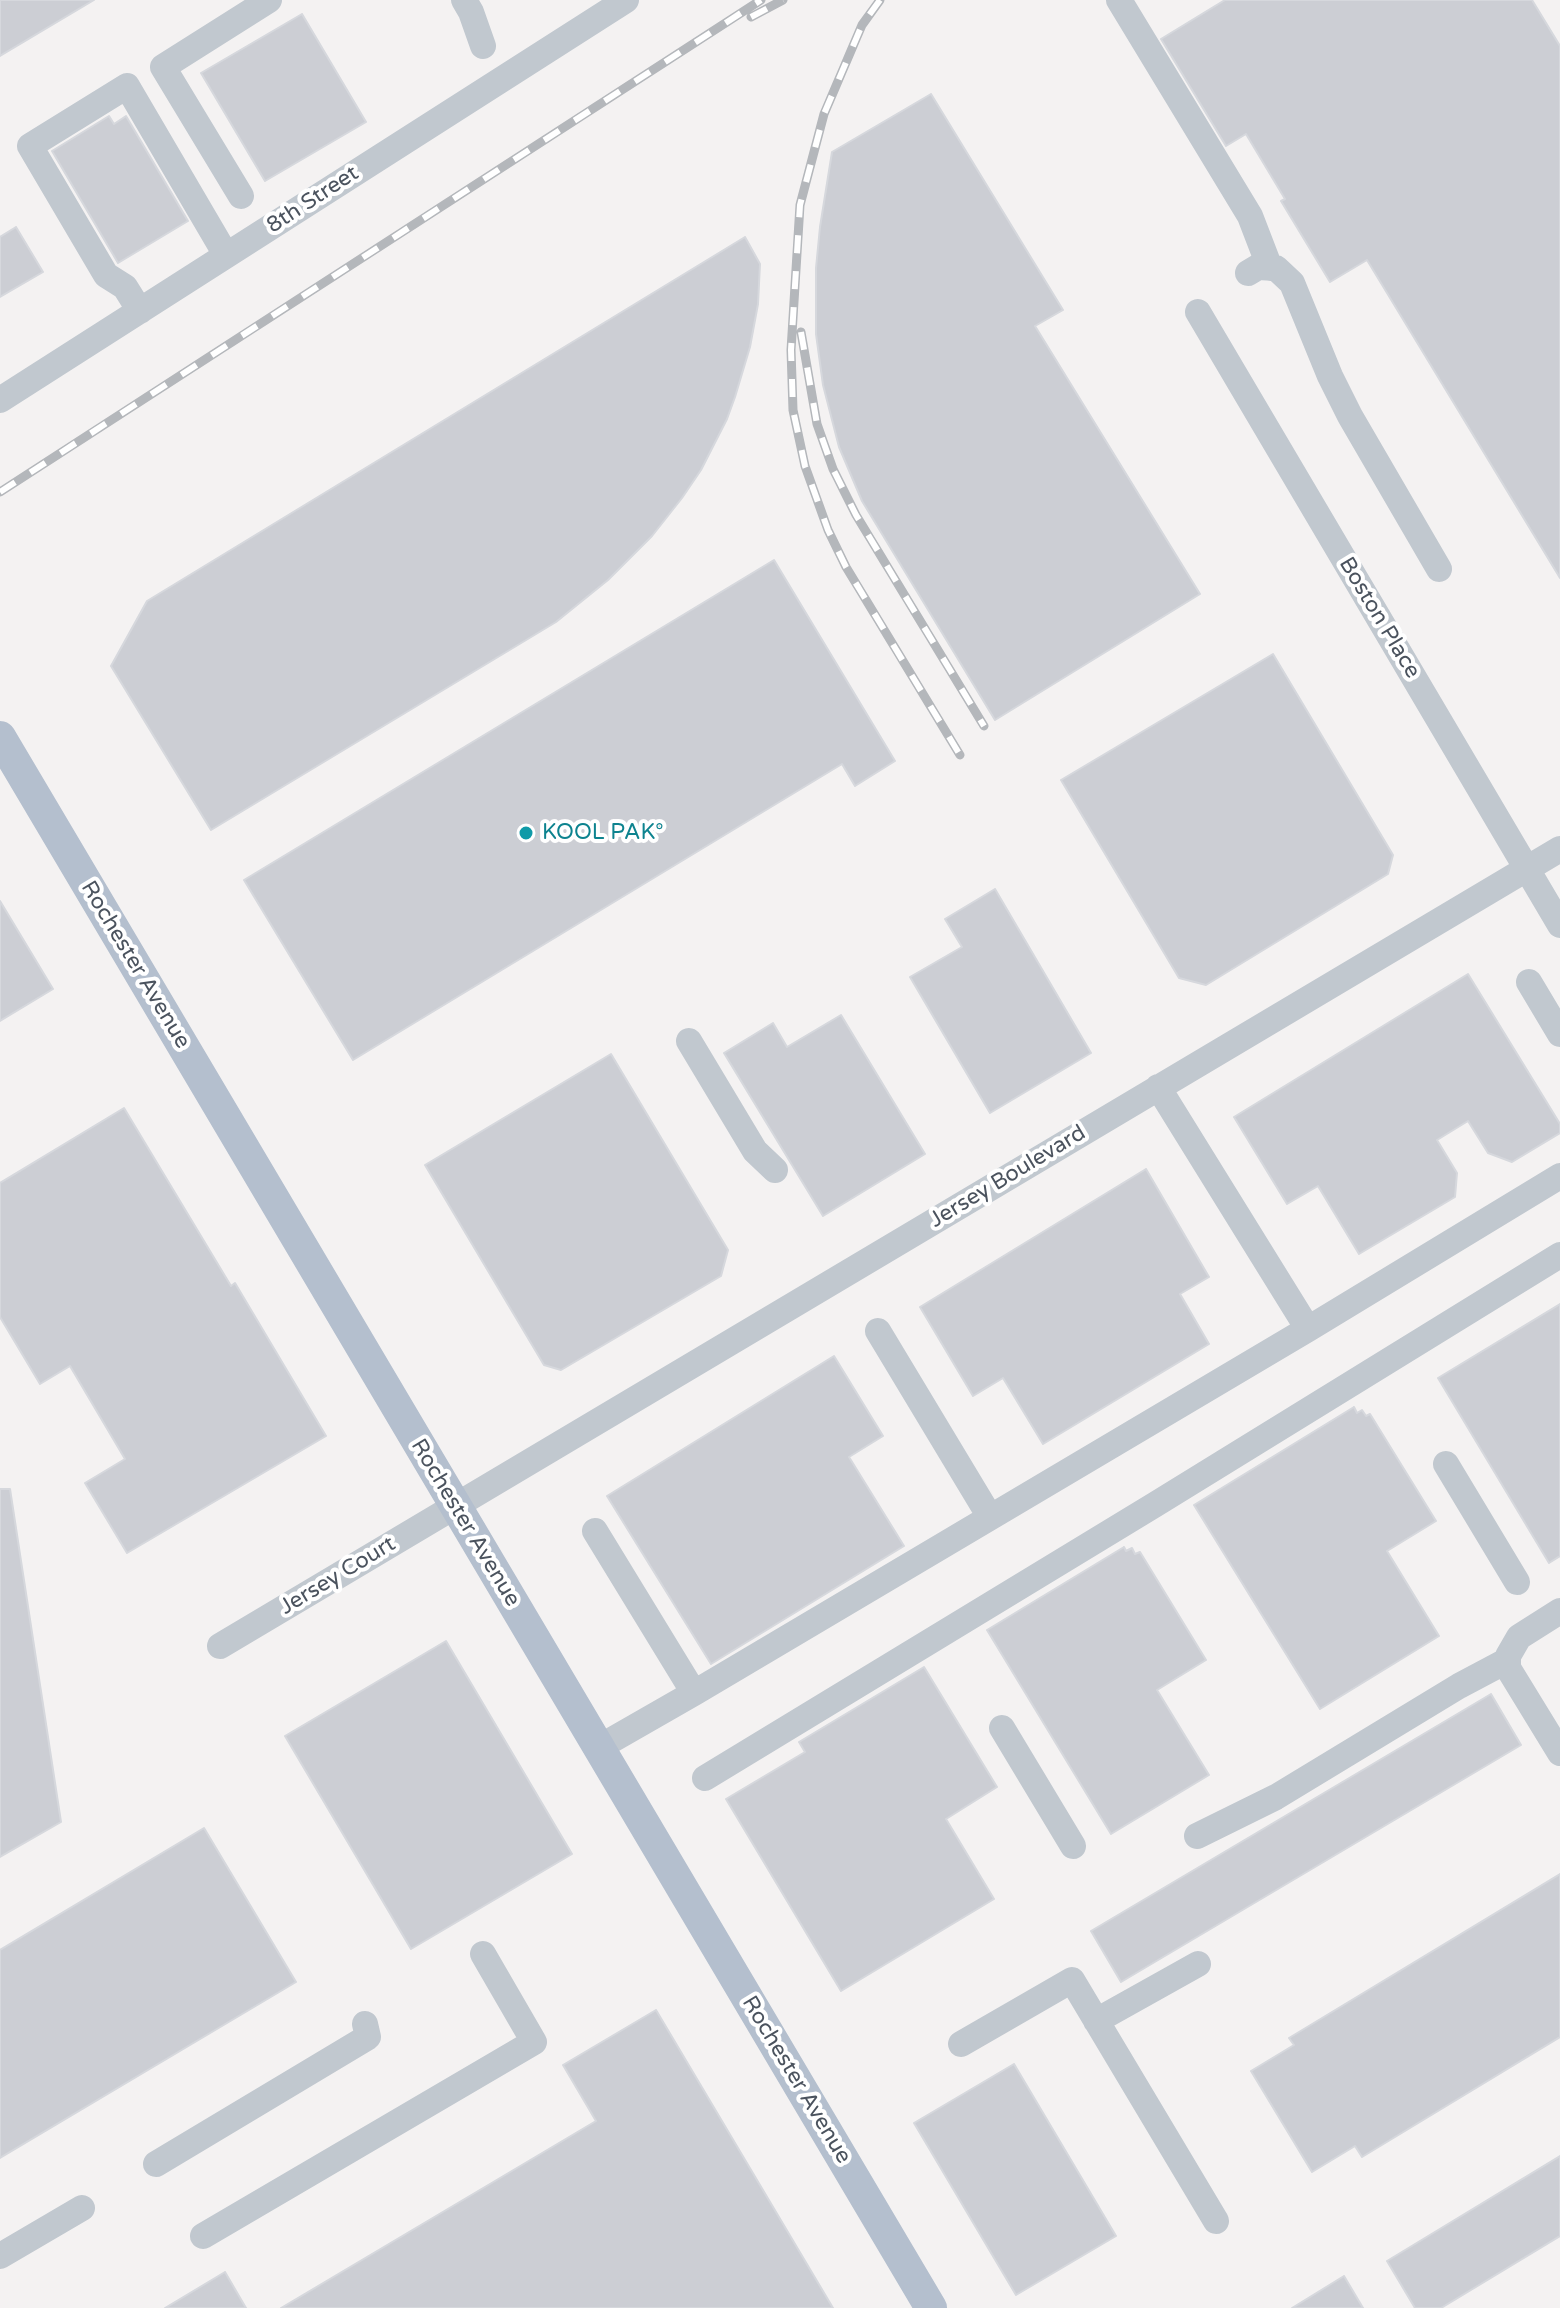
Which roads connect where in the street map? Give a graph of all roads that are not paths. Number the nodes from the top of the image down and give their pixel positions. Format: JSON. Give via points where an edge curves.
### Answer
{"nodes":[{"id":1,"x":269,"y":0,"type":"edge"},
{"id":2,"x":464,"y":0,"type":"edge"},
{"id":3,"x":626,"y":0,"type":"edge"},
{"id":4,"x":1119,"y":0,"type":"edge"},
{"id":5,"x":483,"y":46,"type":"dead end"},
{"id":6,"x":241,"y":196,"type":"dead end"},
{"id":7,"x":226,"y":255,"type":"junction"},
{"id":8,"x":140,"y":311,"type":"junction"},
{"id":9,"x":1198,"y":312,"type":"dead end"},
{"id":10,"x":0,"y":400,"type":"edge"},
{"id":11,"x":1439,"y":569,"type":"dead end"},
{"id":12,"x":0,"y":737,"type":"edge"},
{"id":13,"x":1560,"y":849,"type":"edge"},
{"id":14,"x":1526,"y":868,"type":"junction"},
{"id":15,"x":1560,"y":925,"type":"edge"},
{"id":16,"x":1529,"y":982,"type":"dead end"},
{"id":17,"x":1560,"y":1034,"type":"edge"},
{"id":18,"x":689,"y":1041,"type":"dead end"},
{"id":19,"x":1158,"y":1087,"type":"junction"},
{"id":20,"x":775,"y":1170,"type":"dead end"},
{"id":21,"x":1560,"y":1176,"type":"edge"},
{"id":22,"x":1560,"y":1255,"type":"edge"},
{"id":23,"x":1308,"y":1329,"type":"junction"},
{"id":24,"x":878,"y":1331,"type":"dead end"},
{"id":25,"x":1446,"y":1464,"type":"dead end"},
{"id":26,"x":455,"y":1506,"type":"junction"},
{"id":27,"x":990,"y":1517,"type":"junction"},
{"id":28,"x":595,"y":1531,"type":"dead end"},
{"id":29,"x":1517,"y":1582,"type":"dead end"},
{"id":30,"x":1560,"y":1611,"type":"edge"},
{"id":31,"x":220,"y":1646,"type":"dead end"},
{"id":32,"x":1508,"y":1660,"type":"junction"},
{"id":33,"x":694,"y":1693,"type":"junction"},
{"id":34,"x":1002,"y":1728,"type":"dead end"},
{"id":35,"x":598,"y":1748,"type":"junction"},
{"id":36,"x":1560,"y":1753,"type":"edge"},
{"id":37,"x":705,"y":1778,"type":"dead end"},
{"id":38,"x":1197,"y":1836,"type":"dead end"},
{"id":39,"x":1073,"y":1846,"type":"dead end"},
{"id":40,"x":483,"y":1954,"type":"dead end"},
{"id":41,"x":1198,"y":1964,"type":"dead end"},
{"id":42,"x":1096,"y":2021,"type":"junction"},
{"id":43,"x":365,"y":2024,"type":"dead end"},
{"id":44,"x":961,"y":2044,"type":"dead end"},
{"id":45,"x":156,"y":2164,"type":"dead end"},
{"id":46,"x":82,"y":2208,"type":"dead end"},
{"id":47,"x":1216,"y":2221,"type":"dead end"},
{"id":48,"x":203,"y":2236,"type":"dead end"},
{"id":49,"x":0,"y":2256,"type":"edge"},
{"id":50,"x":931,"y":2308,"type":"edge"}],
"edges":[{"from":1,"to":6,"type":"street","via":[[163,67]]},
{"from":2,"to":5,"type":"street"},
{"from":3,"to":7,"type":"street","name":"8th Street"},
{"from":4,"to":11,"type":"street","via":[[1250,216],[1259,270],[1276,268],[1292,283],[1350,416]]},
{"from":7,"to":8,"type":"street","name":"8th Street"},
{"from":7,"to":8,"type":"street","via":[[127,86],[30,146],[106,275],[125,287]]},
{"from":8,"to":10,"type":"street","name":"8th Street"},
{"from":9,"to":14,"type":"street","name":"Boston Place"},
{"from":12,"to":26,"type":"main road","name":"Rochester Avenue"},
{"from":13,"to":14,"type":"street","name":"Jersey Boulevard"},
{"from":14,"to":15,"type":"street","name":"Boston Place"},
{"from":14,"to":19,"type":"street","name":"Jersey Boulevard"},
{"from":16,"to":17,"type":"street"},
{"from":18,"to":20,"type":"street","via":[[755,1151]]},
{"from":19,"to":23,"type":"street"},
{"from":19,"to":26,"type":"street","name":"Jersey Boulevard"},
{"from":21,"to":23,"type":"street"},
{"from":22,"to":37,"type":"street"},
{"from":23,"to":27,"type":"street"},
{"from":24,"to":27,"type":"street"},
{"from":25,"to":29,"type":"street"},
{"from":26,"to":31,"type":"street","name":"Jersey Court"},
{"from":26,"to":35,"type":"main road","name":"Rochester Avenue"},
{"from":27,"to":33,"type":"street"},
{"from":28,"to":33,"type":"street"},
{"from":30,"to":32,"type":"street","via":[[1519,1637]]},
{"from":32,"to":36,"type":"street"},
{"from":32,"to":38,"type":"street","via":[[1276,1797]]},
{"from":33,"to":35,"type":"street"},
{"from":34,"to":39,"type":"street"},
{"from":35,"to":50,"type":"main road","name":"Rochester Avenue"},
{"from":40,"to":48,"type":"street","via":[[534,2042]]},
{"from":41,"to":42,"type":"street"},
{"from":42,"to":44,"type":"street","via":[[1072,1980]]},
{"from":42,"to":47,"type":"street"},
{"from":43,"to":45,"type":"street","via":[[368,2037]]},
{"from":46,"to":49,"type":"street"}]}
